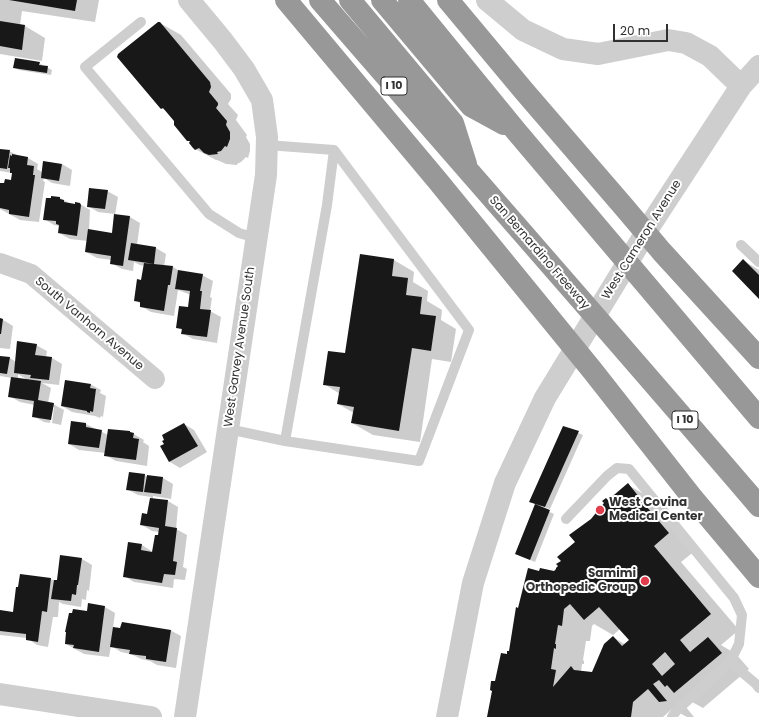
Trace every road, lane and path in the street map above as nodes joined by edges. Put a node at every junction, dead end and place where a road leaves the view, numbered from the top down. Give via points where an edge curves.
1 (189, 0) edge
2 (286, 0) edge
3 (320, 0) edge
4 (350, 0) edge
5 (382, 0) edge
6 (409, 0) edge
7 (448, 0) edge
8 (487, 0) edge
9 (141, 22) dead end
10 (759, 66) edge
11 (741, 86) junction
12 (516, 131) junction
13 (266, 145) junction
14 (334, 150) junction
15 (468, 171) junction
16 (256, 238) junction
17 (741, 245) dead end
18 (759, 262) edge
19 (0, 263) edge
20 (759, 358) edge
21 (155, 379) dead end
22 (759, 418) edge
23 (228, 429) junction
24 (285, 441) junction
25 (759, 506) edge
26 (566, 519) dead end
27 (759, 577) edge
28 (730, 662) junction
29 (759, 688) edge
30 (0, 694) edge
31 (81, 712) edge
32 (151, 717) edge
33 (185, 717) edge
34 (447, 717) edge
35 (672, 717) edge

1 - 13 street, West Garvey Avenue South via 244,69 262,100
2 - 27 highway via 437,180
3 - 15 highway, San Bernardino Freeway / I 10
4 - 15 highway via 453,122
5 - 12 highway via 471,106
6 - 12 highway
7 - 20 highway via 662,252
8 - 11 street via 523,30 563,49 598,54 668,40 686,43 710,56
9 - 16 lane via 85,67 209,214 238,233
10 - 11 street, West Cameron Avenue
11 - 34 street, West Cameron Avenue via 651,224 544,398 505,483 473,584
12 - 22 highway
13 - 14 lane
13 - 16 street, West Garvey Avenue South via 266,175
14 - 24 lane via 327,204
14 - 24 lane via 469,330 419,461
15 - 25 highway, San Bernardino Freeway / I 10
16 - 23 street, West Garvey Avenue South
17 - 18 lane
19 - 21 street, South Vanhorn Avenue via 31,274
23 - 24 lane
23 - 33 street, West Garvey Avenue South
26 - 28 lane via 617,468 629,469 734,598 742,615 738,644
28 - 29 lane
28 - 35 lane
30 - 31 street
31 - 32 street

